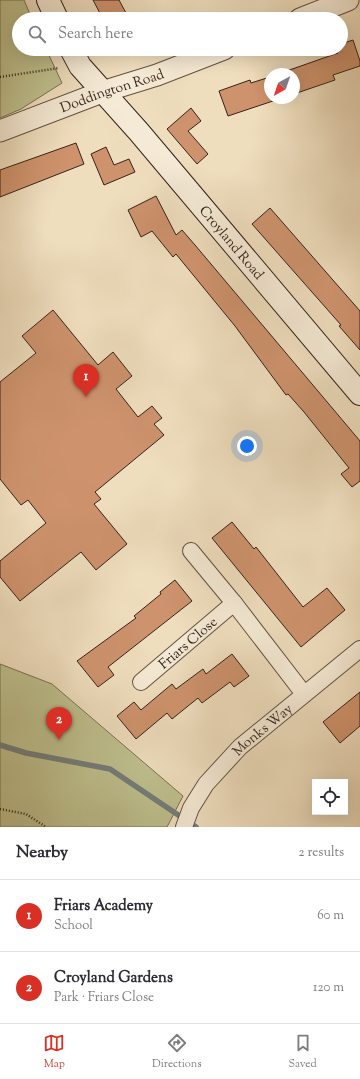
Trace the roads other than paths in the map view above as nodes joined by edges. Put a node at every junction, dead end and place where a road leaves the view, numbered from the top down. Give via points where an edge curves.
1 (48, 0) edge
2 (348, 0) edge
3 (54, 12) edge
4 (318, 12) edge
5 (206, 56) edge
6 (75, 58) edge
7 (102, 92) junction
8 (0, 131) edge
9 (360, 394) edge
10 (191, 551) dead end
11 (234, 603) junction
12 (360, 649) edge
13 (141, 682) dead end
14 (304, 694) junction
15 (184, 827) edge

1 - 3 main road
2 - 4 street
5 - 7 street, Doddington Road
6 - 7 main road, Croyland Road
7 - 8 street, Doddington Road
7 - 9 main road, Croyland Road via 139,132
10 - 11 street
11 - 13 street, Friars Close
11 - 14 street
12 - 14 street, Monks Way
14 - 15 street, Monks Way via 240,747 206,784 190,808

